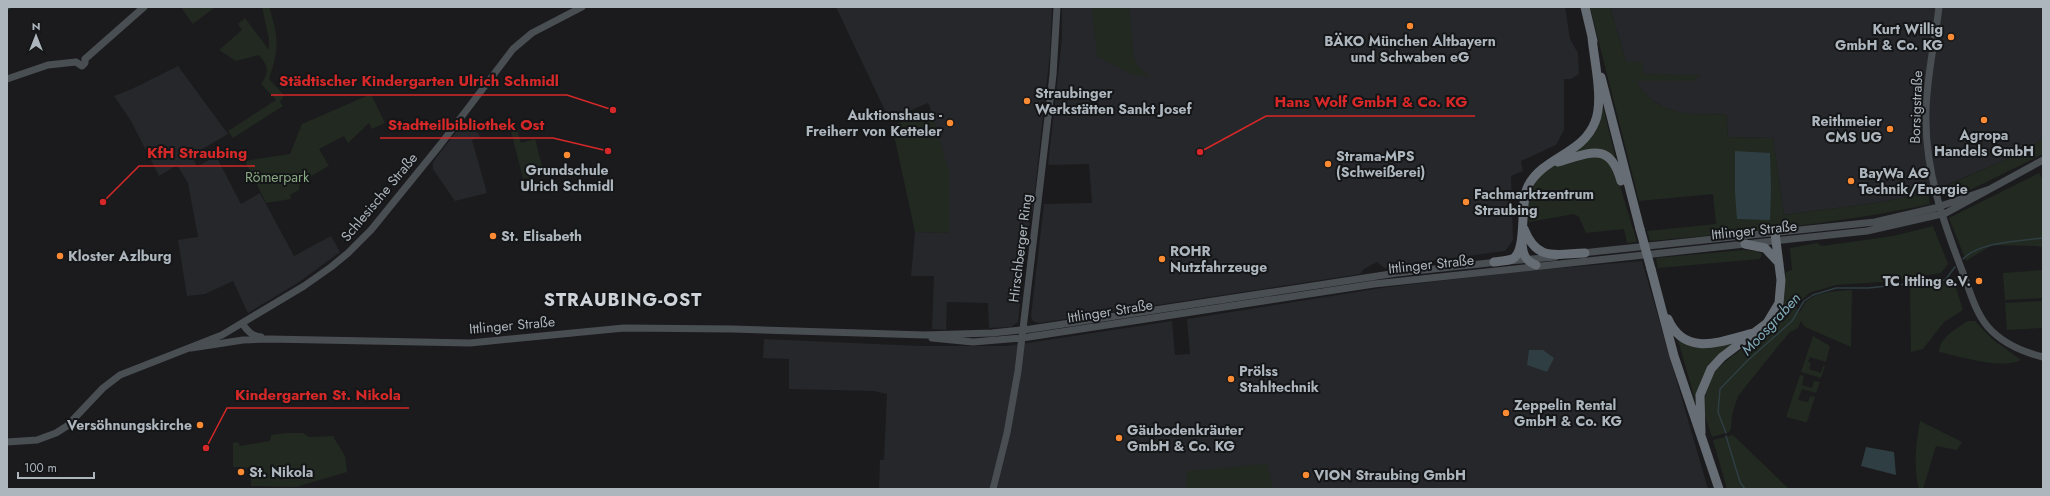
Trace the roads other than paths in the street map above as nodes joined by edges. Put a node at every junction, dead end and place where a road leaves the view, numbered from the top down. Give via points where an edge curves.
1 (144, 7) edge
2 (582, 7) edge
3 (1057, 7) edge
4 (1586, 7) edge
5 (1939, 7) edge
6 (1592, 37) junction
7 (7, 79) edge
8 (2043, 160) edge
9 (1548, 164) junction
10 (1990, 189) junction
11 (1939, 207) junction
12 (1942, 214) junction
13 (1639, 225) junction
14 (1776, 237) junction
15 (1525, 240) junction
16 (1745, 244) junction
17 (1585, 253) junction
18 (1494, 262) junction
19 (1528, 263) junction
20 (1779, 263) junction
21 (1652, 272) junction
22 (242, 323) junction
23 (1023, 330) junction
24 (1758, 332) junction
25 (925, 336) junction
26 (1022, 338) junction
27 (269, 339) junction
28 (205, 343) joint
29 (191, 348) junction
30 (2043, 357) edge
31 (1701, 433) junction
32 (7, 442) edge
33 (993, 489) edge
34 (1719, 489) edge

1 - 7 street via 85,59 82,66 75,62 48,65
2 - 22 street, Schlesische Straße via 532,33 513,49 420,170 371,230 352,249 304,286
3 - 23 street, Hirschberger Ring via 1053,74
4 - 6 highway
5 - 11 street, Borsigstraße via 1928,75 1926,116 1929,167
6 - 9 highway via 1598,98 1596,121 1580,144
6 - 13 highway
8 - 10 street
9 - 13 highway via 1590,153 1609,157 1617,166 1629,208
9 - 15 highway via 1533,178 1523,200
10 - 11 street, Ittlinger Straße
10 - 12 street, Ittlinger Straße
11 - 12 street, Borsigstraße
11 - 14 street, Ittlinger Straße via 1875,222
12 - 14 street, Ittlinger Straße via 1868,231
12 - 30 street, Borsigstraße via 1975,306 1988,327 2007,343 2029,354
13 - 21 highway, bridge
14 - 16 street, Ittlinger Straße
14 - 17 street, Ittlinger Straße
14 - 20 highway
15 - 17 highway via 1538,251 1545,253
15 - 18 highway via 1516,256
15 - 19 highway via 1523,254
16 - 19 street, Ittlinger Straße
16 - 20 highway via 1765,248
17 - 19 street, Ittlinger Straße
18 - 19 street, Ittlinger Straße
18 - 23 street, Ittlinger Straße via 1397,273
19 - 26 street, Ittlinger Straße
20 - 24 highway via 1779,303 1767,323
21 - 24 highway via 1672,326 1682,338 1705,344
21 - 31 highway via 1674,356
22 - 27 street, Ittlinger Straße via 254,336
22 - 28 street, Schlesische Straße
23 - 25 street, Ittlinger Straße
23 - 26 street, Hirschberger Ring
24 - 31 highway via 1711,369 1700,395
25 - 26 street, Ittlinger Straße via 974,342
25 - 27 street, Ittlinger Straße via 670,328 608,329 470,343
26 - 33 street, Hirschberger Ring via 1012,410
27 - 29 street, Ittlinger Straße
28 - 29 street, Ittlinger Straße
29 - 32 street, Ittlinger Straße via 120,375 56,434 41,440
31 - 34 highway

